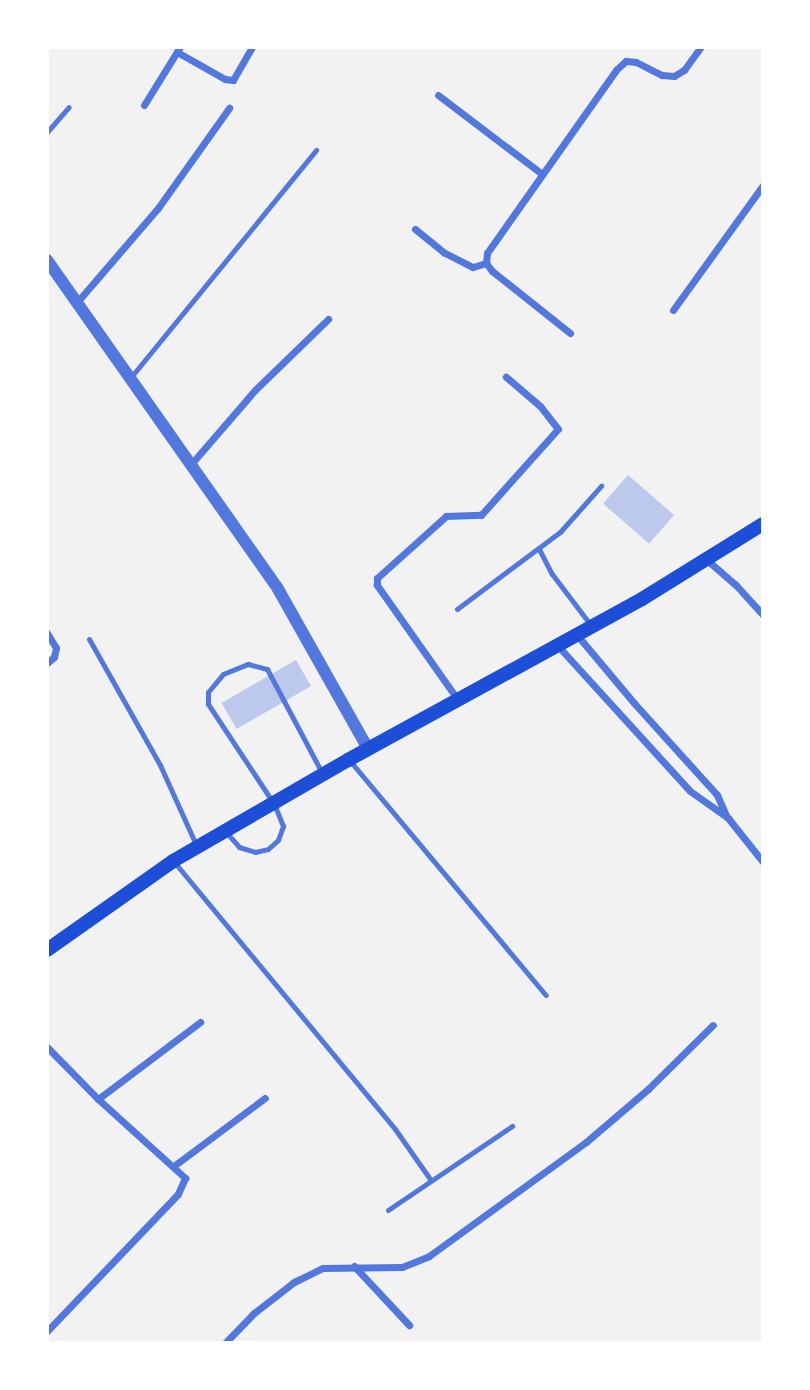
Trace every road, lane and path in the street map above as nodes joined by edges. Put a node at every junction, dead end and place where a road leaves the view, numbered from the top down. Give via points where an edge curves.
1 (252, 47) edge
2 (701, 47) edge
3 (178, 50) edge
4 (438, 95) dead end
5 (144, 105) dead end
6 (69, 107) dead end
7 (229, 108) dead end
8 (47, 132) edge
9 (316, 150) dead end
10 (542, 174) junction
11 (763, 185) edge
12 (415, 229) dead end
13 (47, 260) edge
14 (486, 263) junction
15 (78, 301) junction
16 (673, 310) dead end
17 (328, 319) dead end
18 (570, 333) dead end
19 (131, 377) junction
20 (506, 377) dead end
21 (192, 463) junction
22 (601, 486) dead end
23 (763, 524) edge
24 (539, 549) junction
25 (707, 560) junction
26 (457, 609) dead end
27 (763, 615) edge
28 (592, 627) junction
29 (47, 633) edge
30 (578, 635) junction
31 (89, 639) dead end
32 (558, 646) junction
33 (47, 663) edge
34 (458, 700) junction
35 (368, 749) junction
36 (348, 760) junction
37 (323, 775) junction
38 (274, 804) junction
39 (728, 818) junction
40 (225, 831) junction
41 (197, 848) junction
42 (173, 861) junction
43 (763, 862) edge
44 (47, 950) edge
45 (546, 995) dead end
46 (200, 1022) dead end
47 (713, 1026) dead end
48 (47, 1047) edge
49 (265, 1098) dead end
50 (98, 1099) junction
51 (512, 1126) dead end
52 (175, 1165) junction
53 (429, 1179) junction
54 (388, 1210) dead end
55 (354, 1266) junction
56 (409, 1325) dead end
57 (47, 1331) edge
58 (225, 1343) edge

1 - 3 street via 229,80
2 - 10 street via 674,76 626,61 599,91
3 - 5 street
4 - 10 street
6 - 8 lane
7 - 15 street via 158,208
9 - 19 lane
10 - 14 street via 499,233
11 - 16 street
12 - 14 street via 472,267
13 - 15 street
14 - 18 street
15 - 19 street
17 - 21 street via 255,390
19 - 21 street
20 - 34 street via 540,406 558,429 481,515 446,516 377,578 377,585
21 - 35 street via 278,589
22 - 24 lane
23 - 25 main road
24 - 26 lane
24 - 28 lane
25 - 27 street
25 - 28 main road
28 - 30 main road
29 - 33 street via 56,648
30 - 32 main road
30 - 39 street via 717,794
31 - 41 lane via 160,765
32 - 34 main road
32 - 39 street via 690,791
34 - 35 main road
35 - 36 main road
36 - 37 main road
36 - 45 lane
37 - 38 main road
37 - 38 lane via 267,669 248,664 223,674 208,692 208,704
38 - 40 main road
38 - 40 lane via 283,826 268,849 255,852 239,847
39 - 43 street
40 - 41 main road
41 - 42 main road
42 - 44 main road
42 - 53 lane via 386,1119
46 - 50 street
47 - 55 street via 586,1142 429,1256 402,1267
48 - 50 street
49 - 52 street
50 - 52 street
51 - 53 lane
52 - 57 street via 185,1178 184,1186
53 - 54 lane
55 - 56 street
55 - 58 street via 323,1268 294,1282

